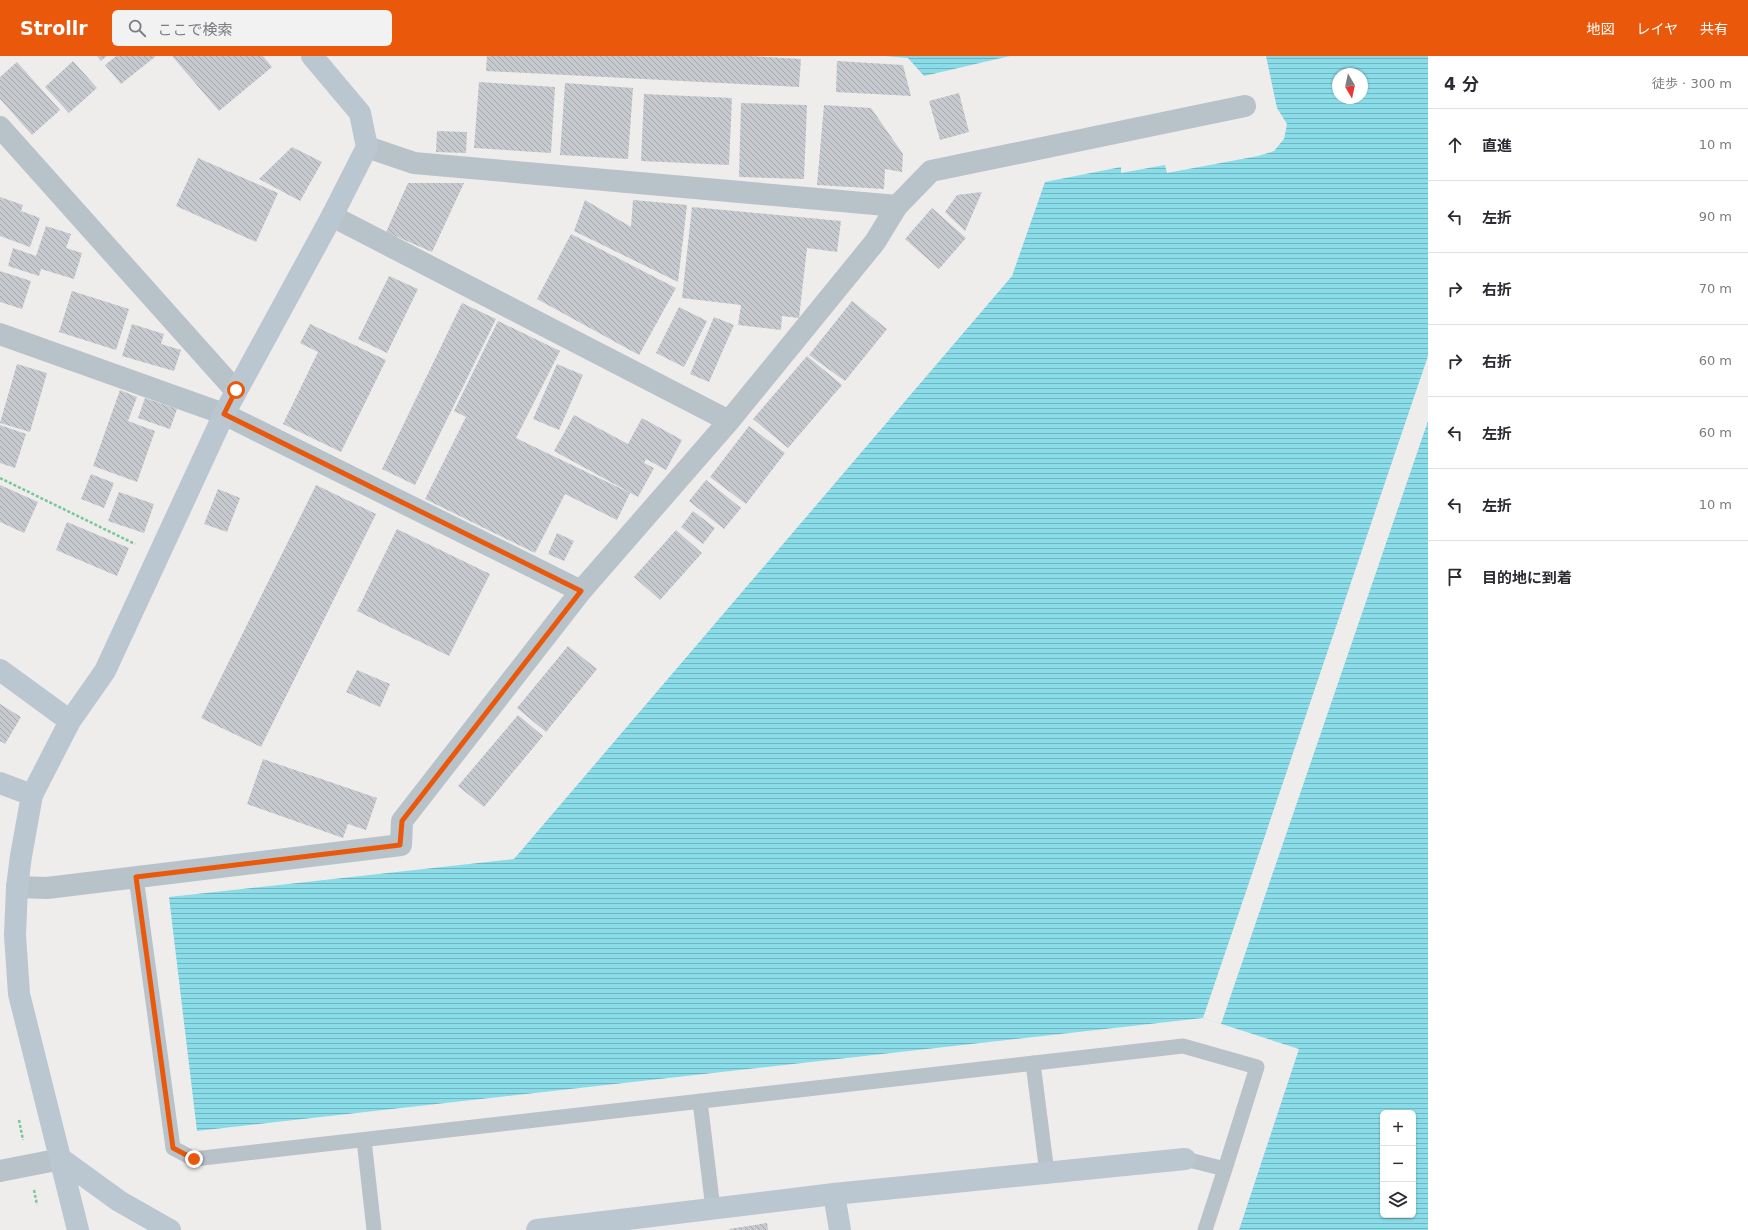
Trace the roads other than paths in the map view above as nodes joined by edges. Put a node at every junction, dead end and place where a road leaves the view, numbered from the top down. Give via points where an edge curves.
1 (312, 56) edge
2 (1245, 106) dead end
3 (0, 128) edge
4 (368, 147) junction
5 (897, 206) junction
6 (332, 216) junction
7 (0, 334) edge
8 (236, 390) junction
9 (224, 414) junction
10 (729, 421) junction
11 (581, 591) junction
12 (0, 670) edge
13 (70, 721) junction
14 (0, 783) edge
15 (32, 795) junction
16 (136, 877) junction
17 (17, 887) junction
18 (1033, 1063) junction
19 (700, 1101) junction
20 (364, 1140) junction
21 (1185, 1158) joint
22 (61, 1159) junction
23 (1225, 1169) junction
24 (0, 1171) edge
25 (1047, 1172) junction
26 (834, 1194) junction
27 (713, 1209) junction
28 (78, 1230) edge
29 (170, 1230) edge
30 (374, 1230) edge
31 (537, 1230) edge
32 (840, 1230) edge
33 (1205, 1230) edge

1 - 4 street via 360,113
2 - 5 street via 931,170
3 - 8 street
4 - 5 street via 414,163
4 - 6 street
5 - 10 street via 875,242
6 - 8 street
6 - 10 street
7 - 9 street
8 - 9 street
9 - 11 street
9 - 13 street via 105,671
10 - 11 street
11 - 16 street via 402,821 400,845
12 - 13 street
13 - 15 street
14 - 15 street
15 - 17 street via 20,856
16 - 17 street via 47,888
16 - 20 lane via 173,1148 194,1159
17 - 22 street via 15,935 19,994
18 - 19 lane
18 - 23 lane via 1183,1046 1257,1066
18 - 25 lane
19 - 20 lane
19 - 27 lane
20 - 30 lane
21 - 23 lane
21 - 25 street
22 - 24 street
22 - 28 street
22 - 29 street via 119,1201
23 - 33 lane
25 - 26 street
26 - 27 street
26 - 32 street
27 - 31 street

